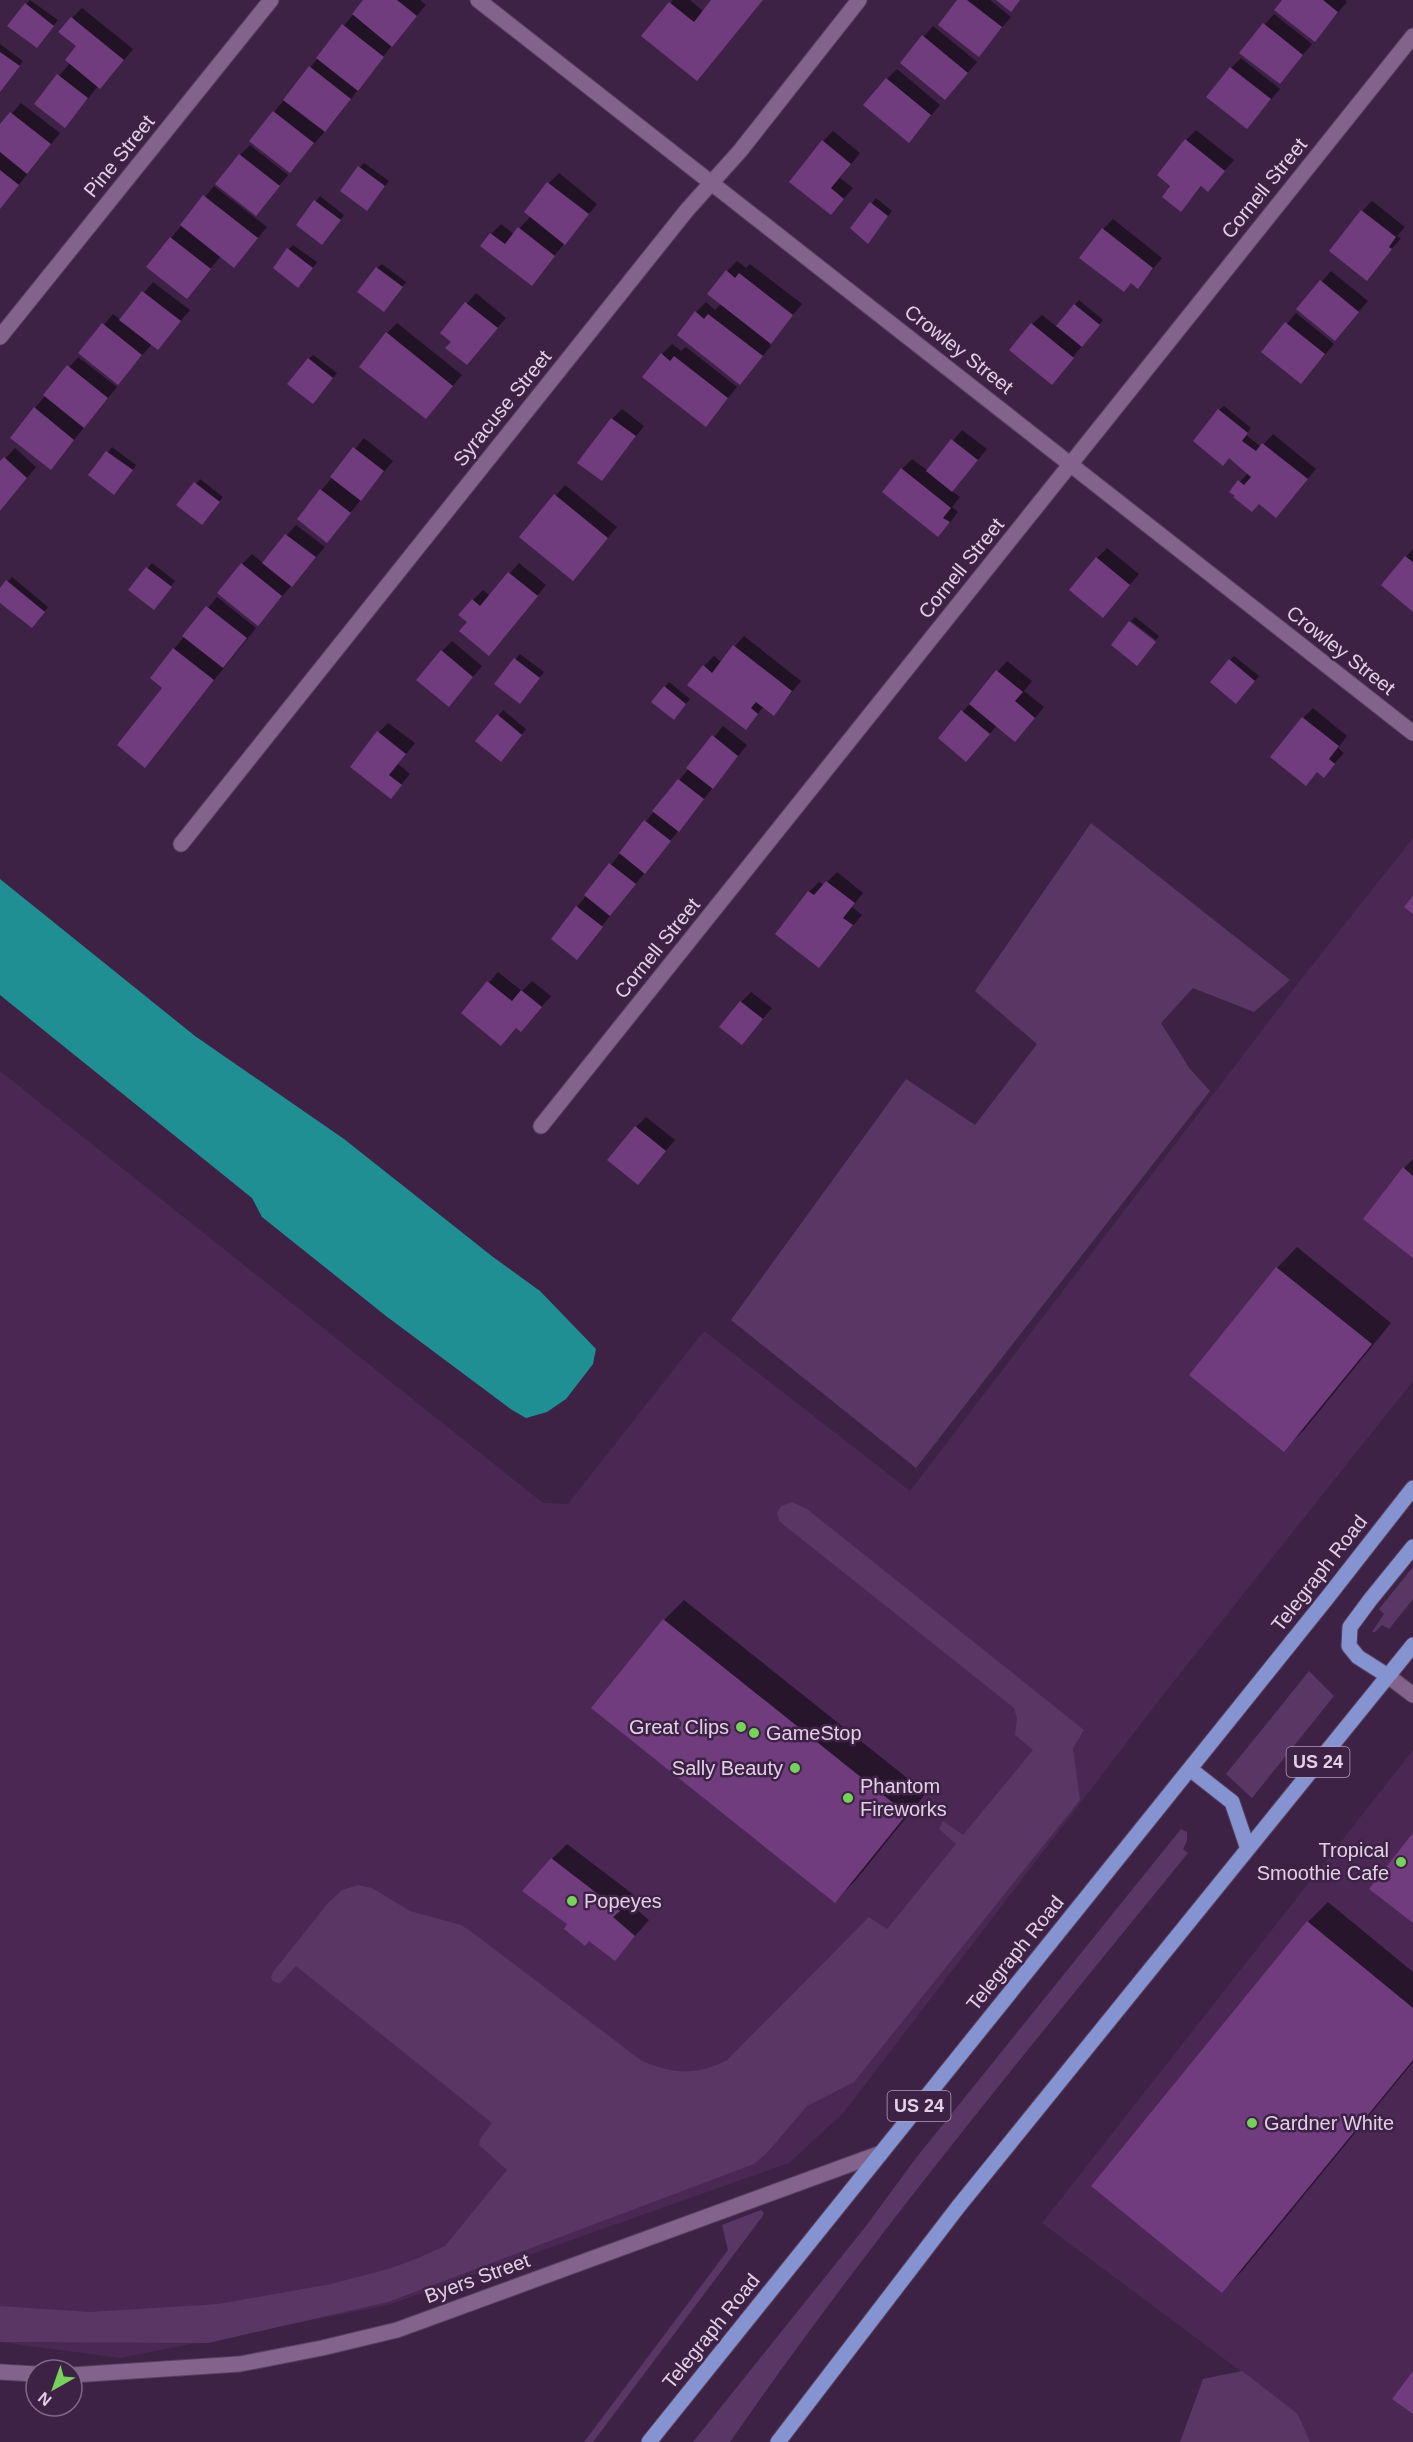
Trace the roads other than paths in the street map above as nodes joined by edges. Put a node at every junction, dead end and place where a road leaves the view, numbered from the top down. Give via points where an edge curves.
1 (270, 0) edge
2 (478, 0) edge
3 (859, 0) edge
4 (1413, 36) edge
5 (713, 182) junction
6 (0, 337) edge
7 (1072, 463) junction
8 (1413, 733) edge
9 (181, 844) dead end
10 (541, 1126) dead end
11 (1413, 1488) edge
12 (1413, 1547) edge
13 (1413, 1645) edge
14 (1388, 1676) junction
15 (1413, 1695) edge
16 (1190, 1769) junction
17 (1248, 1849) junction
18 (881, 2153) junction
19 (0, 2372) edge
20 (24, 2373) edge
21 (84, 2375) edge
22 (649, 2442) edge
23 (778, 2442) edge

1 - 6 street, Pine Street
2 - 5 street, Crowley Street
3 - 5 street, Syracuse Street
4 - 7 street, Cornell Street
5 - 7 street, Crowley Street
5 - 9 street, Syracuse Street
7 - 8 street, Crowley Street
7 - 10 street, Cornell Street
11 - 16 main road, Telegraph Road / US 24
12 - 14 main road via 1350,1627 1349,1646 1358,1657
13 - 14 main road, US 24
14 - 15 street
14 - 17 main road, US 24
16 - 17 main road via 1232,1802
16 - 18 main road, Telegraph Road / US 24
17 - 23 main road, US 24 via 958,2207
18 - 21 street, Byers Street via 397,2330 240,2364
18 - 22 main road, Telegraph Road / US 24
19 - 20 street

